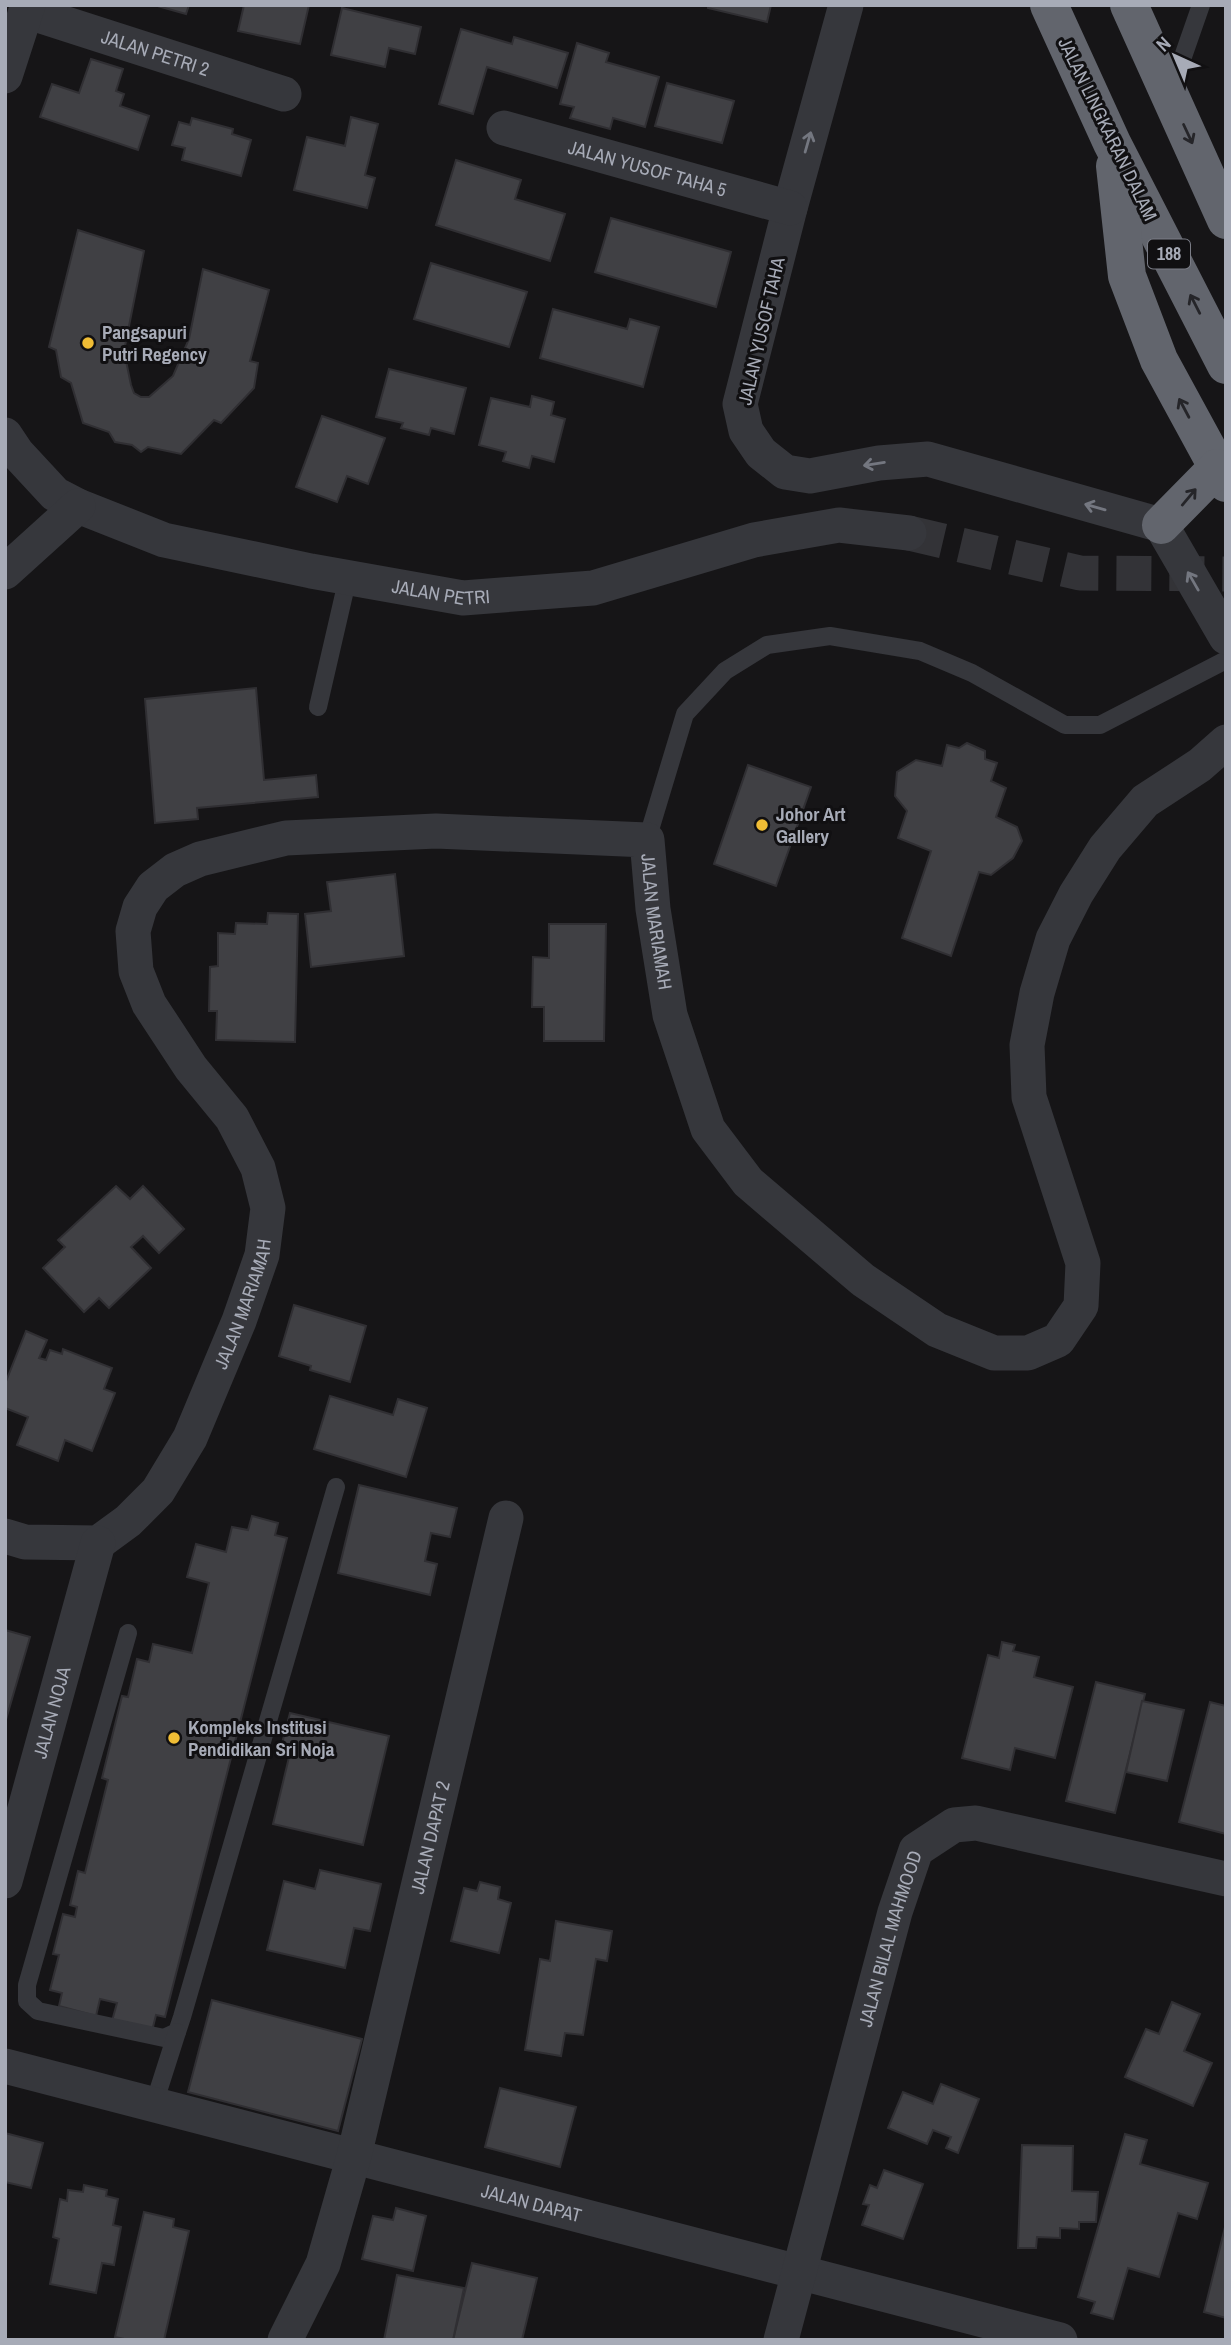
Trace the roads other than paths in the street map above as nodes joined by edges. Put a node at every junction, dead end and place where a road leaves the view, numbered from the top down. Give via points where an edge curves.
1 (846, 5) edge
2 (1049, 5) edge
3 (1129, 5) edge
4 (1201, 5) edge
5 (27, 8) edge
6 (5, 76) edge
7 (285, 94) dead end
8 (1170, 96) junction
9 (504, 128) dead end
10 (1112, 143) junction
11 (790, 208) junction
12 (1226, 220) edge
13 (1226, 365) edge
14 (5, 435) edge
15 (1221, 476) edge
16 (78, 506) junction
17 (1161, 526) junction
18 (909, 533) tunnel mouth
19 (5, 572) edge
20 (348, 577) junction
21 (1226, 637) edge
22 (1226, 660) edge
23 (318, 706) dead end
24 (1226, 742) edge
25 (1213, 761) edge
26 (647, 840) junction
27 (336, 1488) dead end
28 (506, 1518) dead end
29 (5, 1536) edge
30 (97, 1543) junction
31 (128, 1633) dead end
32 (1226, 1879) edge
33 (5, 1881) edge
34 (177, 2032) junction
35 (5, 2066) edge
36 (159, 2088) junction
37 (354, 2156) junction
38 (799, 2271) junction
39 (285, 2340) edge
40 (781, 2340) edge
41 (1060, 2340) edge

11 -> 1 street, JALAN YUSOF TAHA
2 - 10 highway, JALAN LINGKARAN DALAM / 188
3 - 8 highway
4 - 8 lane
5 - 6 street
5 - 7 street, JALAN PETRI 2
8 -> 12 highway
9 - 11 street, JALAN YUSOF TAHA 5
13 -> 10 highway, JALAN LINGKARAN DALAM / 188
15 -> 10 highway via 1159,360 1127,275
17 -> 11 street, JALAN YUSOF TAHA via 928,459 810,476 785,472 761,453 746,431 740,404
14 - 16 street, JALAN PETRI via 55,494
17 -> 15 highway
16 - 19 street
16 - 20 street, JALAN PETRI via 164,540
21 -> 17 street
18 - 20 street, JALAN PETRI via 839,525 754,540 593,588 463,598
20 - 23 lane
22 - 26 lane via 1100,725 1065,725 972,673 920,651 830,636 767,645 725,671 685,714
24 - 25 street, JALAN MARIAMAH
25 - 26 street, JALAN MARIAMAH via 1145,801 1105,848 1053,939 1027,1045 1029,1097 1083,1264 1081,1306 1058,1339 1028,1353 994,1353 937,1330 863,1280 748,1182 708,1129 670,1015
26 - 30 street, JALAN MARIAMAH via 436,831 286,838 200,859 153,887 140,907 133,931 136,971 149,1004 191,1068 232,1118 258,1168 268,1208 262,1255 190,1438 158,1491
27 - 34 lane
28 - 37 street, JALAN DAPAT 2
29 - 30 street via 25,1542
30 - 33 street, JALAN NOJA
31 - 34 lane via 27,1985 27,2001 38,2011 164,2038
32 - 38 street, JALAN BILAL MAHMOOD via 976,1823 954,1825 916,1850 895,1912
34 - 36 lane
35 - 36 street, JALAN DAPAT
36 - 37 street, JALAN DAPAT
37 - 38 street, JALAN DAPAT
37 - 39 street, JALAN DAPAT 2 via 323,2264
38 - 40 street, JALAN BILAL MAHMOOD
38 - 41 street, JALAN DAPAT

